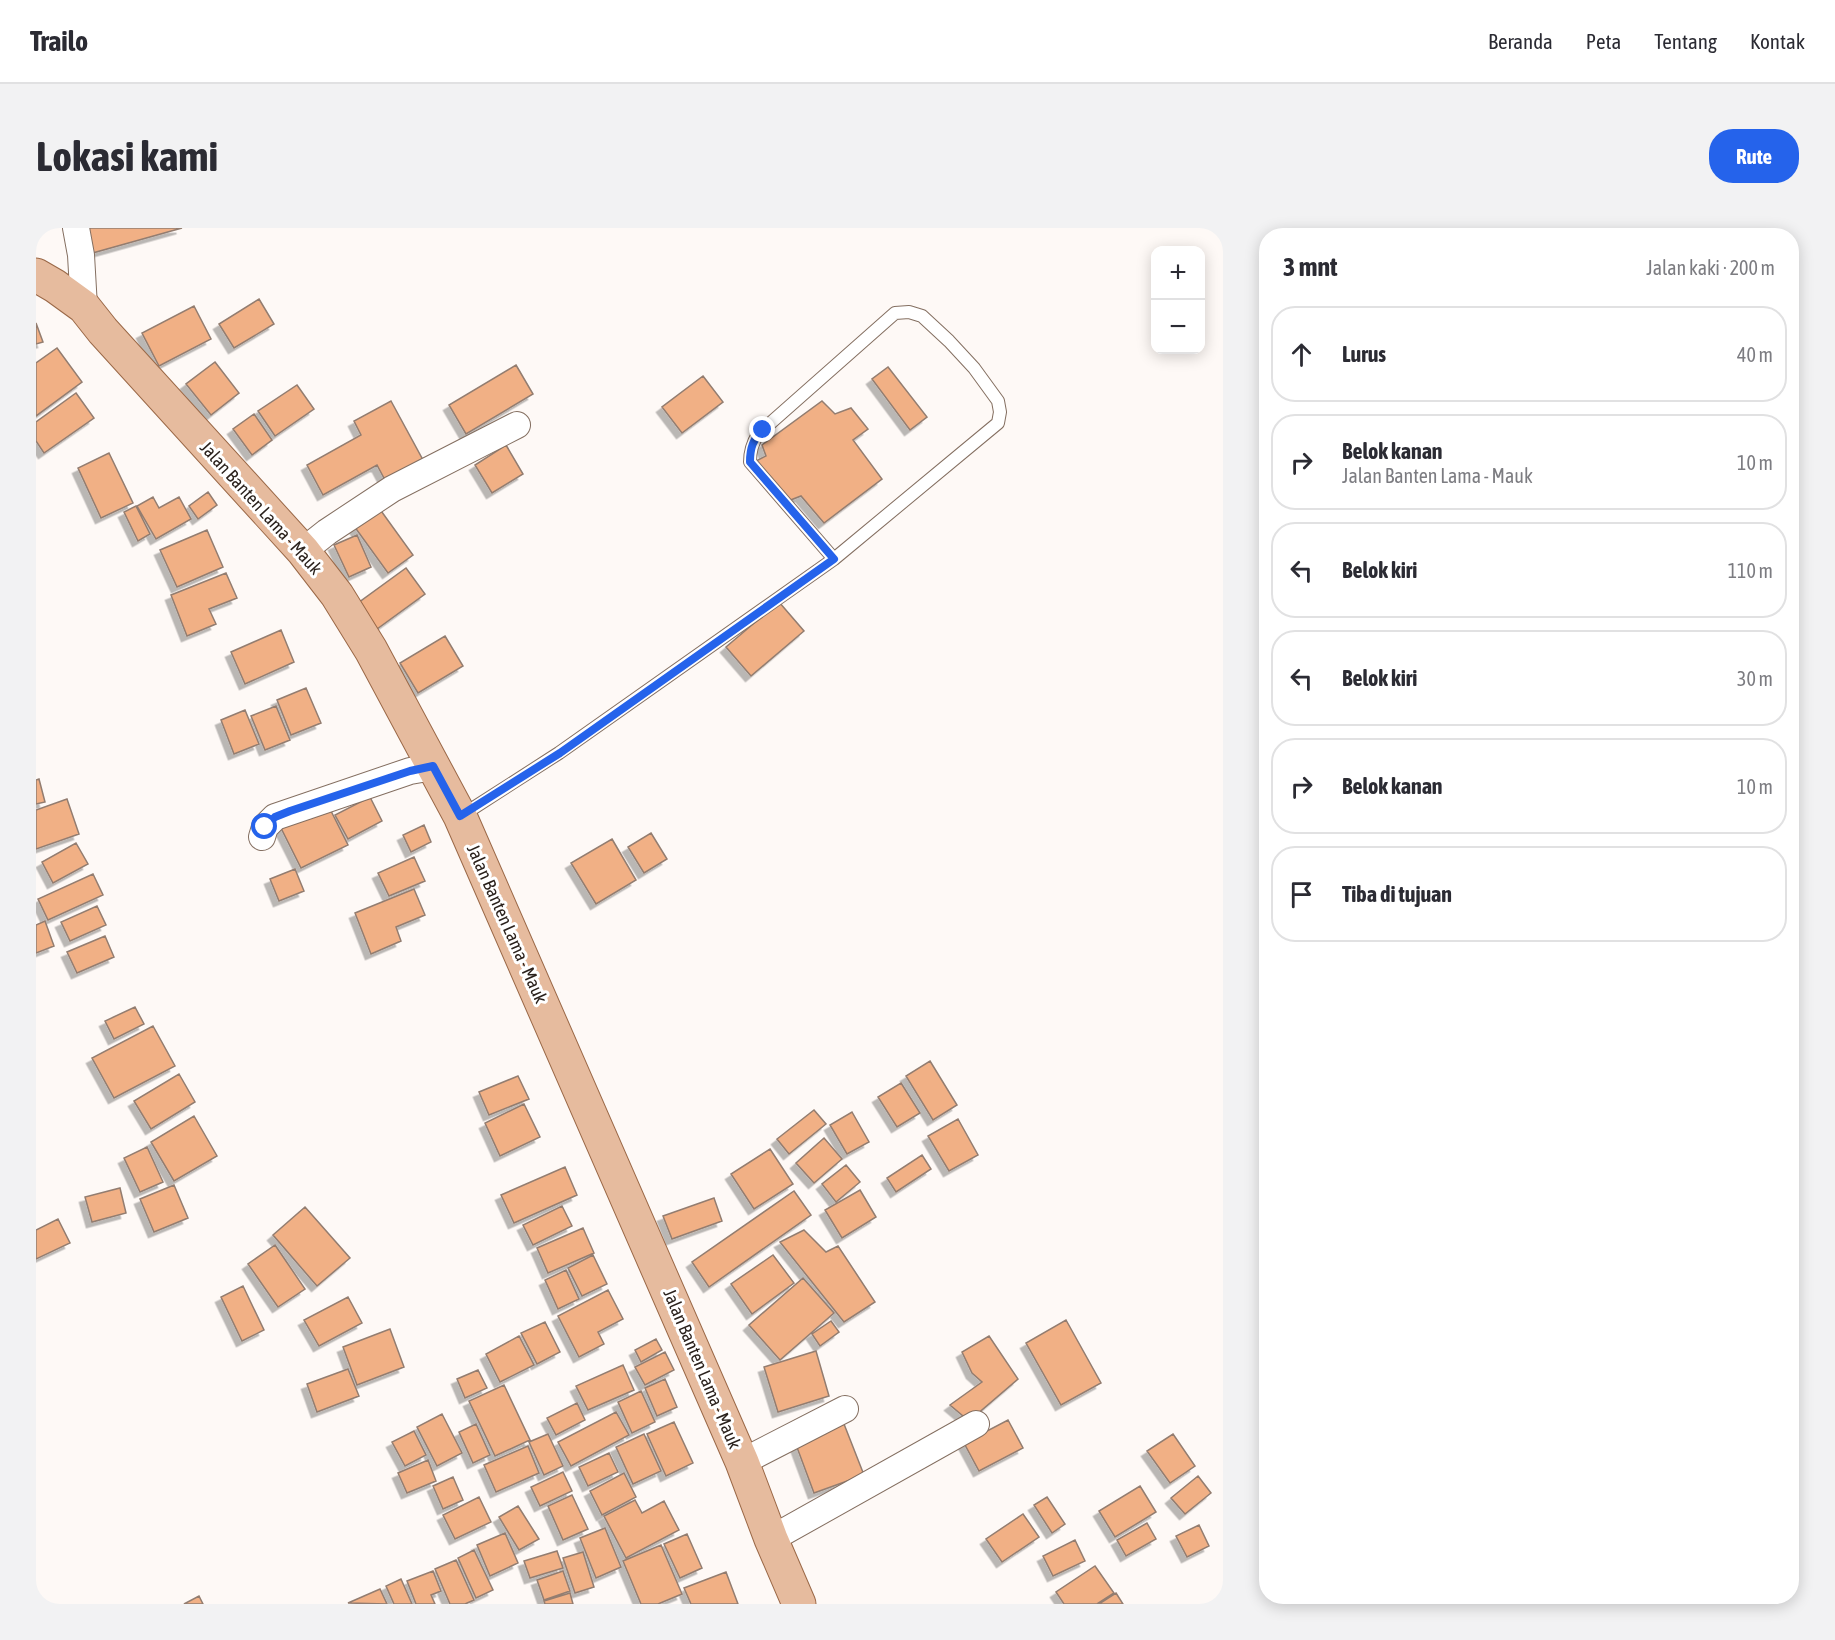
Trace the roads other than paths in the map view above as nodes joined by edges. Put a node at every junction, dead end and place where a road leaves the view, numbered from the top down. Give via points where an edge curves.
1 (76, 228) edge
2 (36, 275) edge
3 (84, 308) junction
4 (517, 425) dead end
5 (303, 551) junction
6 (834, 559) junction
7 (433, 766) junction
8 (460, 816) junction
9 (262, 837) dead end
10 (844, 1409) dead end
11 (976, 1424) dead end
12 (742, 1462) junction
13 (771, 1539) junction
14 (799, 1604) edge

1 - 3 street
2 - 3 main road, Jalan Banten Lama - Mauk
3 - 5 main road, Jalan Banten Lama - Mauk
4 - 5 street via 392,489
5 - 7 main road, Jalan Banten Lama - Mauk via 337,595 371,650
6 - 6 lane via 750,462 750,450 758,434 895,313 922,316 949,340 998,401 998,423
6 - 8 lane via 560,753
7 - 8 main road, Jalan Banten Lama - Mauk
7 - 9 street via 275,817
8 - 12 main road, Jalan Banten Lama - Mauk
10 - 12 street
11 - 13 street
12 - 13 main road, Jalan Banten Lama - Mauk
13 - 14 main road, Jalan Banten Lama - Mauk

